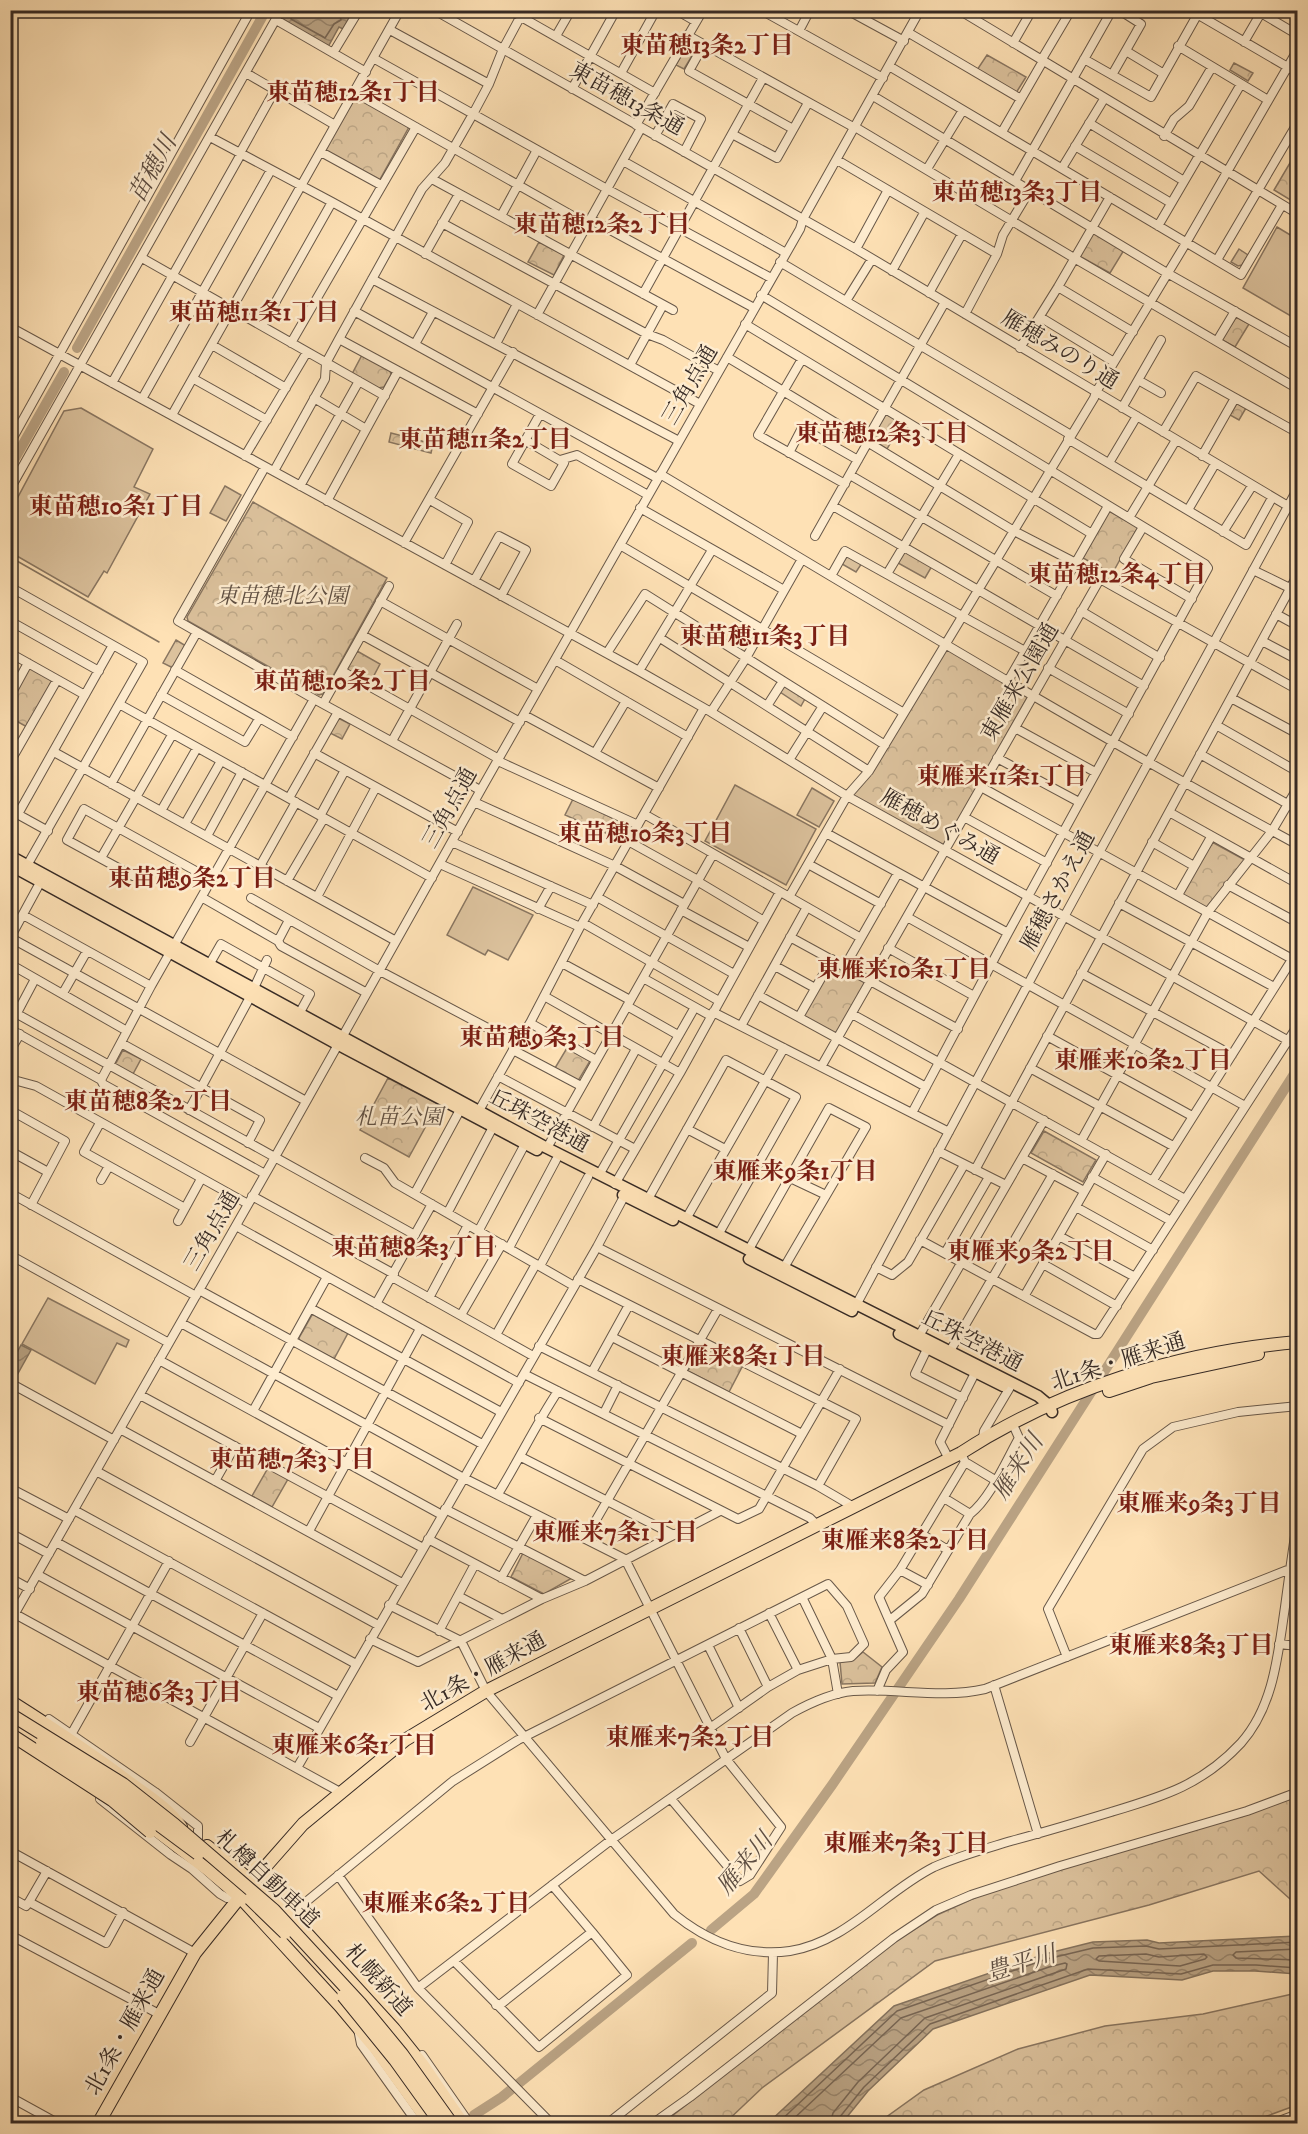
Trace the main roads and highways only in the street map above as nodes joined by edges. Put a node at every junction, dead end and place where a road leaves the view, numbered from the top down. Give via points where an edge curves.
1 (10, 856) edge
2 (10, 865) edge
3 (26, 869) junction
4 (172, 949) junction
5 (251, 992) junction
6 (339, 1041) junction
7 (477, 1114) junction
8 (626, 1193) junction
9 (782, 1271) junction
10 (854, 1308) junction
11 (1298, 1342) edge
12 (929, 1345) junction
13 (1298, 1350) edge
14 (977, 1369) junction
15 (1046, 1411) junction
16 (963, 1457) junction
17 (10, 1701) edge
18 (10, 1714) edge
19 (10, 1722) edge
20 (10, 1727) edge
21 (10, 1734) edge
22 (180, 1827) junction
23 (207, 1869) junction
24 (252, 1882) junction
25 (240, 1897) junction
26 (98, 2124) edge
27 (430, 2124) edge
28 (441, 2124) edge
29 (452, 2124) edge
30 (463, 2124) edge

1 - 3 main road, 丘珠空港通
2 - 3 main road, 丘珠空港通
3 - 4 main road, 丘珠空港通
3 - 4 main road, 丘珠空港通 via 41,881
4 - 5 main road, 丘珠空港通
4 - 5 main road, 丘珠空港通 via 209,965
5 - 6 main road, 丘珠空港通
5 - 6 main road, 丘珠空港通 via 299,1014
6 - 7 main road, 丘珠空港通
6 - 7 main road, 丘珠空港通 via 460,1110
7 - 8 main road, 丘珠空港通 via 600,1175
7 - 8 main road, 丘珠空港通 via 525,1144
8 - 9 main road, 丘珠空港通
8 - 9 main road, 丘珠空港通 via 648,1199
9 - 10 main road, 丘珠空港通
10 - 12 main road, 丘珠空港通
10 - 12 main road, 丘珠空港通 via 919,1336
11 - 15 highway, 北1条・雁来通 via 1151,1368 1079,1393
12 - 14 main road, 丘珠空港通
12 - 14 main road, 丘珠空港通 via 950,1351
13 - 15 highway, 北1条・雁来通 via 1270,1352 1151,1377
14 - 15 main road, 丘珠空港通
14 - 15 main road, 丘珠空港通 via 1038,1396
15 - 16 highway, 北1条・雁来通
15 - 16 highway, 北1条・雁来通 via 983,1438
16 - 24 highway, 北1条・雁来通 via 949,1459 852,1506 486,1691 405,1740 340,1792 303,1824
17 - 22 highway via 150,1797
18 - 22 highway, 札幌新道
18 - 29 highway, 札樽自動車道, bridge via 123,1784 274,1910 374,2020
19 - 28 highway, 札樽自動車道, bridge via 169,1831 254,1903 347,2000
20 - 23 highway, 札幌新道 via 53,1752
21 - 23 highway, bridge via 112,1800 181,1857
22 - 24 highway, 札幌新道
23 - 25 highway, 札幌新道
24 - 25 highway, 北1条・雁来通
24 - 30 highway, 札幌新道 via 290,1915 394,2028
25 - 26 highway, 北1条・雁来通 via 195,1953
25 - 27 highway, 札幌新道 via 358,2027

